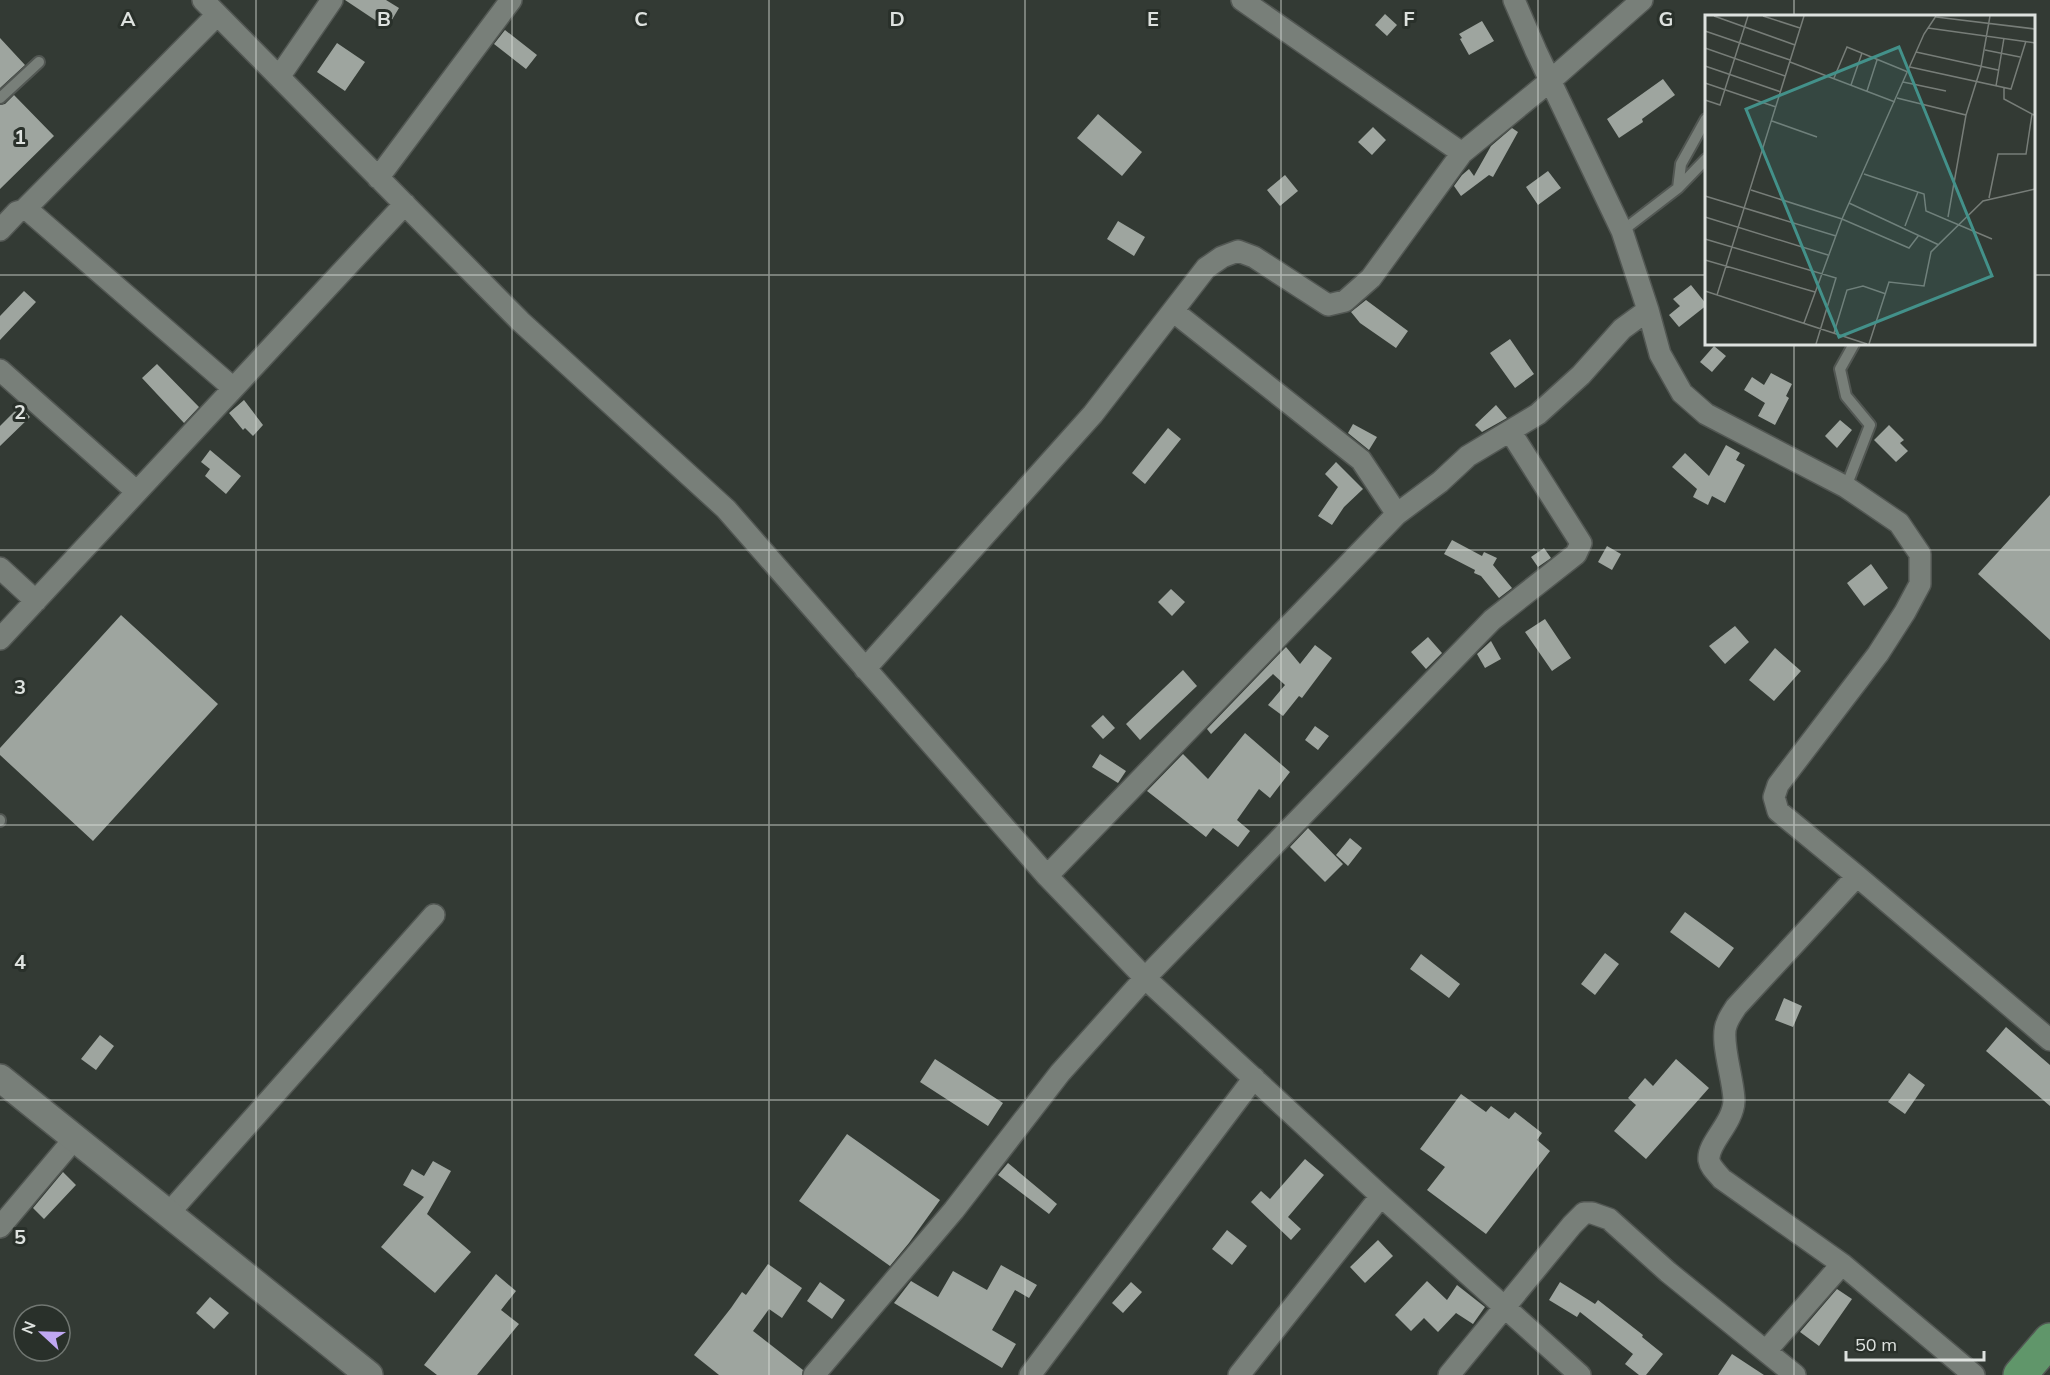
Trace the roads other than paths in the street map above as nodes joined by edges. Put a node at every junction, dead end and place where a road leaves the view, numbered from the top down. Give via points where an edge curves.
1 (332, 0) edge
2 (511, 0) edge
3 (1242, 0) edge
4 (1514, 0) edge
5 (1642, 0) edge
6 (210, 7) edge
7 (39, 62) dead end
8 (279, 77) junction
9 (1550, 81) junction
10 (0, 98) edge
11 (1705, 122) edge
12 (1462, 153) junction
13 (1705, 161) edge
14 (378, 178) junction
15 (1678, 188) junction
16 (405, 204) junction
17 (24, 210) junction
18 (0, 230) edge
19 (1622, 231) junction
20 (1648, 310) junction
21 (1173, 311) junction
22 (1853, 345) edge
23 (0, 370) edge
24 (234, 388) junction
25 (1510, 431) junction
26 (1846, 487) junction
27 (137, 492) junction
28 (1397, 514) junction
29 (0, 568) edge
30 (36, 601) junction
31 (0, 639) edge
32 (865, 669) junction
33 (1047, 876) junction
34 (1857, 876) junction
35 (434, 915) dead end
36 (1145, 978) junction
37 (2050, 1040) edge
38 (0, 1078) edge
39 (1254, 1078) junction
40 (75, 1138) junction
41 (1381, 1196) junction
42 (168, 1214) junction
43 (0, 1227) edge
44 (1842, 1264) junction
45 (1504, 1306) junction
46 (2050, 1340) edge
47 (1766, 1351) junction
48 (369, 1375) edge
49 (814, 1375) edge
50 (1030, 1375) edge
51 (1239, 1375) edge
52 (1449, 1375) edge
53 (1580, 1375) edge
54 (1795, 1375) edge
55 (1974, 1375) edge
56 (2020, 1375) edge

1 - 8 street
2 - 14 street
3 - 12 street
4 - 9 street
5 - 9 street
6 - 8 street
6 - 17 street
7 - 10 lane
8 - 14 street
9 - 12 street
9 - 19 street
11 - 15 lane via 1681,164
12 - 21 street via 1371,278 1345,301 1328,305 1254,257 1238,251 1206,268
13 - 15 lane
14 - 16 street
15 - 19 lane
16 - 24 street
16 - 32 street via 520,321 726,509
17 - 18 street
17 - 24 street
19 - 20 street
20 - 25 street via 1622,329 1560,396
20 - 26 street via 1660,354 1682,393 1706,414
21 - 28 street via 1361,460
21 - 32 street via 1094,414
22 - 26 lane via 1840,369 1846,396 1870,424
23 - 27 street
24 - 27 street
25 - 28 street via 1468,456
25 - 36 street via 1581,543 1576,554 1492,620
26 - 34 street via 1899,523 1920,554 1920,584 1878,654 1778,785 1774,797 1778,811
27 - 30 street
28 - 33 street
29 - 30 street
30 - 31 street
32 - 33 street
33 - 36 street
34 - 37 street
34 - 44 street via 1736,1007 1725,1024 1734,1101 1730,1120 1712,1147 1709,1159 1722,1179
35 - 42 street
36 - 39 street
36 - 49 street via 1060,1073 954,1210
38 - 40 street
39 - 41 street
39 - 50 street
40 - 42 street
40 - 43 street
41 - 45 street
41 - 51 street
42 - 48 street
44 - 47 street
44 - 55 street
45 - 47 street via 1572,1225 1584,1213 1592,1213 1609,1219
45 - 52 street
45 - 53 street
46 - 56 highway
47 - 54 street

